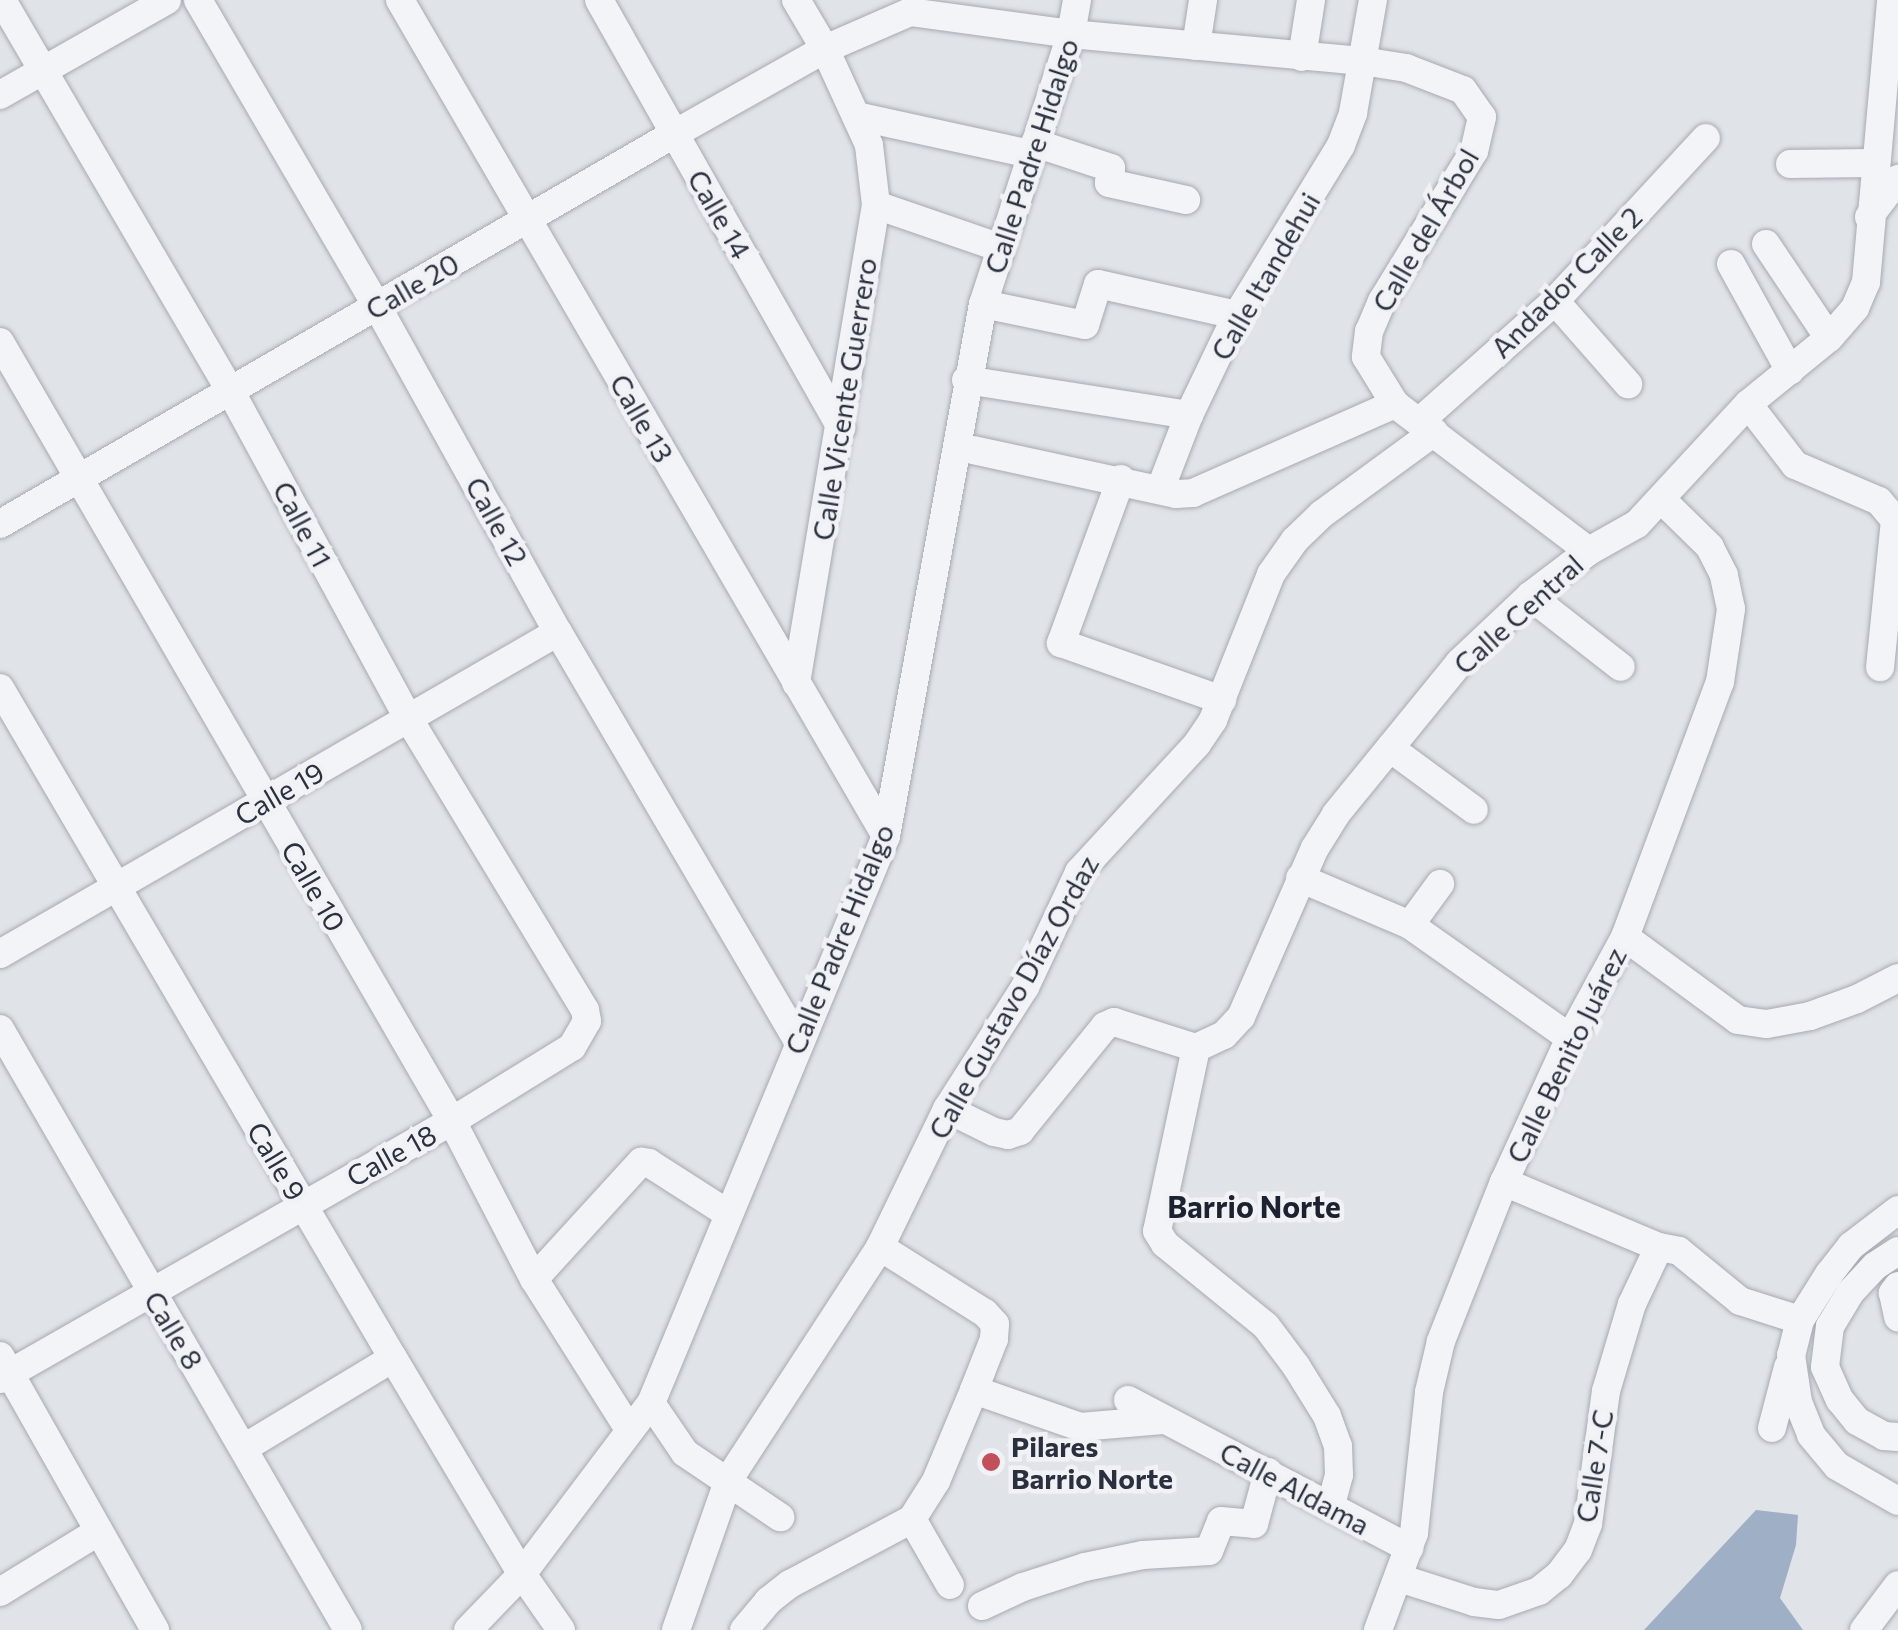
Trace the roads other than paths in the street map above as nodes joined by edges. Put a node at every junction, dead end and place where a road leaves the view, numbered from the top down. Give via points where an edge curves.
1 (2, 0) edge
2 (167, 0) edge
3 (198, 0) edge
4 (400, 0) edge
5 (599, 0) edge
6 (796, 0) edge
7 (1077, 0) edge
8 (1204, 0) edge
9 (1311, 0) edge
10 (1373, 0) edge
11 (1890, 0) edge
12 (911, 6) edge
13 (987, 10) edge
14 (1071, 34) junction
15 (1196, 46) junction
16 (825, 49) junction
17 (1302, 57) junction
18 (1362, 61) junction
19 (42, 71) junction
20 (0, 95) edge
21 (856, 116) junction
22 (674, 134) junction
23 (1706, 138) dead end
24 (1033, 148) junction
25 (1873, 162) junction
26 (1790, 164) dead end
27 (1898, 179) edge
28 (1186, 200) dead end
29 (876, 206) junction
30 (1869, 217) junction
31 (528, 221) junction
32 (1766, 244) dead end
33 (1000, 248) junction
34 (1731, 264) dead end
35 (1555, 301) junction
36 (983, 304) junction
37 (377, 306) junction
38 (1237, 315) junction
39 (1829, 338) junction
40 (0, 342) edge
41 (1790, 371) junction
42 (966, 380) junction
43 (1628, 384) dead end
44 (231, 392) junction
45 (1395, 404) junction
46 (1748, 404) junction
47 (1189, 416) junction
48 (1427, 427) junction
49 (841, 428) junction
50 (973, 450) dead end
51 (82, 479) junction
52 (1121, 479) junction
53 (1160, 490) junction
54 (1663, 501) junction
55 (0, 524) edge
56 (1589, 551) junction
57 (1530, 596) junction
58 (558, 632) junction
59 (1880, 666) dead end
60 (1621, 667) dead end
61 (796, 683) junction
62 (0, 688) edge
63 (1222, 700) junction
64 (408, 718) junction
65 (1390, 748) junction
66 (265, 802) junction
67 (1474, 810) dead end
68 (886, 836) junction
69 (1300, 878) junction
70 (1440, 884) dead end
71 (114, 888) junction
72 (1410, 926) junction
73 (1625, 937) junction
74 (0, 954) edge
75 (1898, 978) edge
76 (0, 1030) edge
77 (1570, 1038) junction
78 (798, 1041) junction
79 (572, 1047) joint
80 (1196, 1048) junction
81 (947, 1108) junction
82 (452, 1121) junction
83 (1504, 1182) junction
84 (302, 1202) junction
85 (1898, 1210) edge
86 (727, 1213) junction
87 (880, 1247) junction
88 (1659, 1247) junction
89 (1898, 1251) edge
90 (534, 1279) junction
91 (1898, 1286) edge
92 (150, 1290) junction
93 (1898, 1317) edge
94 (1800, 1320) junction
95 (1791, 1355) junction
96 (392, 1358) junction
97 (3, 1370) edge
98 (974, 1390) junction
99 (1128, 1400) dead end
100 (650, 1403) junction
101 (1163, 1420) junction
102 (1772, 1428) dead end
103 (629, 1429) junction
104 (1898, 1436) edge
105 (244, 1448) junction
106 (1268, 1472) junction
107 (729, 1480) junction
108 (1898, 1500) edge
109 (1331, 1504) junction
110 (780, 1517) dead end
111 (912, 1519) junction
112 (98, 1531) junction
113 (1409, 1548) junction
114 (522, 1574) junction
115 (1399, 1578) junction
116 (950, 1585) dead end
117 (1898, 1585) edge
118 (0, 1592) edge
119 (982, 1606) dead end
120 (155, 1630) edge
121 (348, 1630) edge
122 (468, 1630) edge
123 (561, 1630) edge
124 (676, 1630) edge
125 (744, 1630) edge
126 (1378, 1630) edge
127 (1864, 1630) edge

1 - 19 street, Calle 11
2 - 19 street
3 - 37 street, Calle 12
4 - 31 street, Calle 13
5 - 22 street, Calle 14
6 - 16 street, Calle Vicente Guerrero
7 - 14 street, Calle Padre Hidalgo
8 - 15 street
9 - 17 street
10 - 18 street, Calle Itandehui
11 - 25 street, Calle Central
12 - 13 street, Calle del Árbol
12 - 16 street, Calle 20
13 - 14 street, Calle del Árbol
14 - 15 street, Calle del Árbol
14 - 24 street, Calle Padre Hidalgo
15 - 17 street, Calle del Árbol
16 - 21 street, Calle Vicente Guerrero
16 - 22 street, Calle 20
17 - 18 street, Calle del Árbol
18 - 38 street, Calle Itandehui via 1341,145
18 - 45 street, Calle del Árbol via 1444,80 1473,98 1482,116 1474,151 1369,330 1366,357
19 - 20 street
19 - 44 street, Calle 11
21 - 24 street
21 - 29 street, Calle Vicente Guerrero via 868,145
22 - 31 street, Calle 20
22 - 49 street, Calle 14
23 - 35 street, Andador Calle 2
24 - 28 street via 1111,168 1108,184
24 - 33 street, Calle Padre Hidalgo
25 - 26 street
25 - 30 street, Calle Central
27 - 30 street
29 - 33 street
29 - 49 street, Calle Vicente Guerrero
30 - 39 street, Calle Central via 1862,296
31 - 37 street, Calle 20
31 - 61 street, Calle 13
32 - 39 street
33 - 36 street, Calle Padre Hidalgo
34 - 41 street
35 - 43 street
35 - 48 street, Andador Calle 2
36 - 38 street via 1086,324 1098,284
36 - 42 street, Calle Padre Hidalgo
37 - 44 street, Calle 20
37 - 58 street, Calle 12
38 - 47 street, Calle Itandehui
39 - 41 street, Calle Central
40 - 51 street, Calle 10
41 - 46 street, Calle Central
42 - 47 street
42 - 68 street, Calle Padre Hidalgo
44 - 51 street, Calle 20
44 - 64 street, Calle 11
45 - 48 street, Calle del Árbol
45 - 53 street via 1208,488
46 - 54 street, Calle Central
46 - 59 street via 1795,465 1889,508 1895,520
47 - 53 street, Calle Itandehui
48 - 56 street, Calle del Árbol
48 - 63 street, Calle Gustavo Díaz Ordaz via 1295,540 1272,574
49 - 61 street, Calle Vicente Guerrero
50 - 52 street
51 - 55 street, Calle 20
51 - 66 street, Calle 10
52 - 53 street
52 - 63 street via 1060,638 1065,646
54 - 56 street, Calle Central
54 - 73 street, Calle Benito Juárez via 1710,547 1724,576 1729,641 1720,682
56 - 57 street, Calle Central
57 - 60 street
57 - 65 street, Calle Central via 1459,662
58 - 64 street, Calle 19
58 - 78 street, Calle 12
61 - 68 street, Calle 13
62 - 71 street, Calle 9
63 - 81 street, Calle Gustavo Díaz Ordaz via 1197,744 1079,872 1025,988
64 - 66 street, Calle 19
64 - 79 street, Calle 11 via 585,1010 585,1029
65 - 67 street
65 - 69 street, Calle Central via 1336,814
66 - 71 street, Calle 19
66 - 82 street, Calle 10
68 - 78 street, Calle Padre Hidalgo
69 - 72 street
69 - 80 street, Calle Central via 1242,1017
70 - 72 street
71 - 74 street, Calle 19
71 - 84 street, Calle 9
72 - 77 street
73 - 75 street via 1738,1020 1767,1024 1810,1016
73 - 77 street, Calle Benito Juárez
76 - 92 street, Calle 8
77 - 83 street, Calle Benito Juárez
78 - 86 street, Calle Padre Hidalgo
79 - 82 street, Calle 18
80 - 81 street via 1114,1022 1020,1131 994,1132
80 - 109 street via 1158,1231 1165,1244 1266,1326 1296,1366 1338,1446
81 - 87 street, Calle Gustavo Díaz Ordaz
82 - 84 street, Calle 18
82 - 90 street, Calle 10
83 - 88 street
83 - 113 street, Calle Benito Juárez via 1441,1341
84 - 92 street, Calle 18
84 - 96 street, Calle 9
85 - 94 street via 1851,1246
86 - 90 street via 640,1162
86 - 100 street, Calle Padre Hidalgo
87 - 98 street via 994,1324
87 - 107 street, Calle Gustavo Díaz Ordaz
88 - 94 street via 1694,1259 1740,1301
88 - 115 street, Calle 7-C via 1632,1304 1606,1391 1588,1524 1559,1575 1539,1592 1500,1605
89 - 104 street via 1850,1293 1830,1326 1825,1367 1857,1421
90 - 103 street, Calle 10
91 - 93 street
92 - 97 street, Calle 18
92 - 105 street, Calle 8
94 - 95 street
95 - 102 street
95 - 108 street via 1811,1435 1836,1466
96 - 105 street
96 - 114 street, Calle 9
97 - 112 street
98 - 101 street via 1080,1427
98 - 111 street via 936,1481
99 - 101 street, Calle Aldama
100 - 103 street, Calle Padre Hidalgo
100 - 107 street via 685,1453
101 - 106 street, Calle Aldama
103 - 114 street, Calle Padre Hidalgo
105 - 121 street, Calle 8
106 - 109 street, Calle Aldama
106 - 119 street via 1254,1524 1221,1521 1209,1551 1085,1567
107 - 110 street
107 - 124 street, Calle Gustavo Díaz Ordaz
109 - 113 street, Calle Aldama
111 - 116 street
111 - 125 street via 790,1584
112 - 118 street
112 - 120 street
113 - 115 street, Calle Benito Juárez
114 - 122 street, Calle Padre Hidalgo
114 - 123 street, Calle 9
115 - 126 street, Calle Benito Juárez
117 - 127 street

